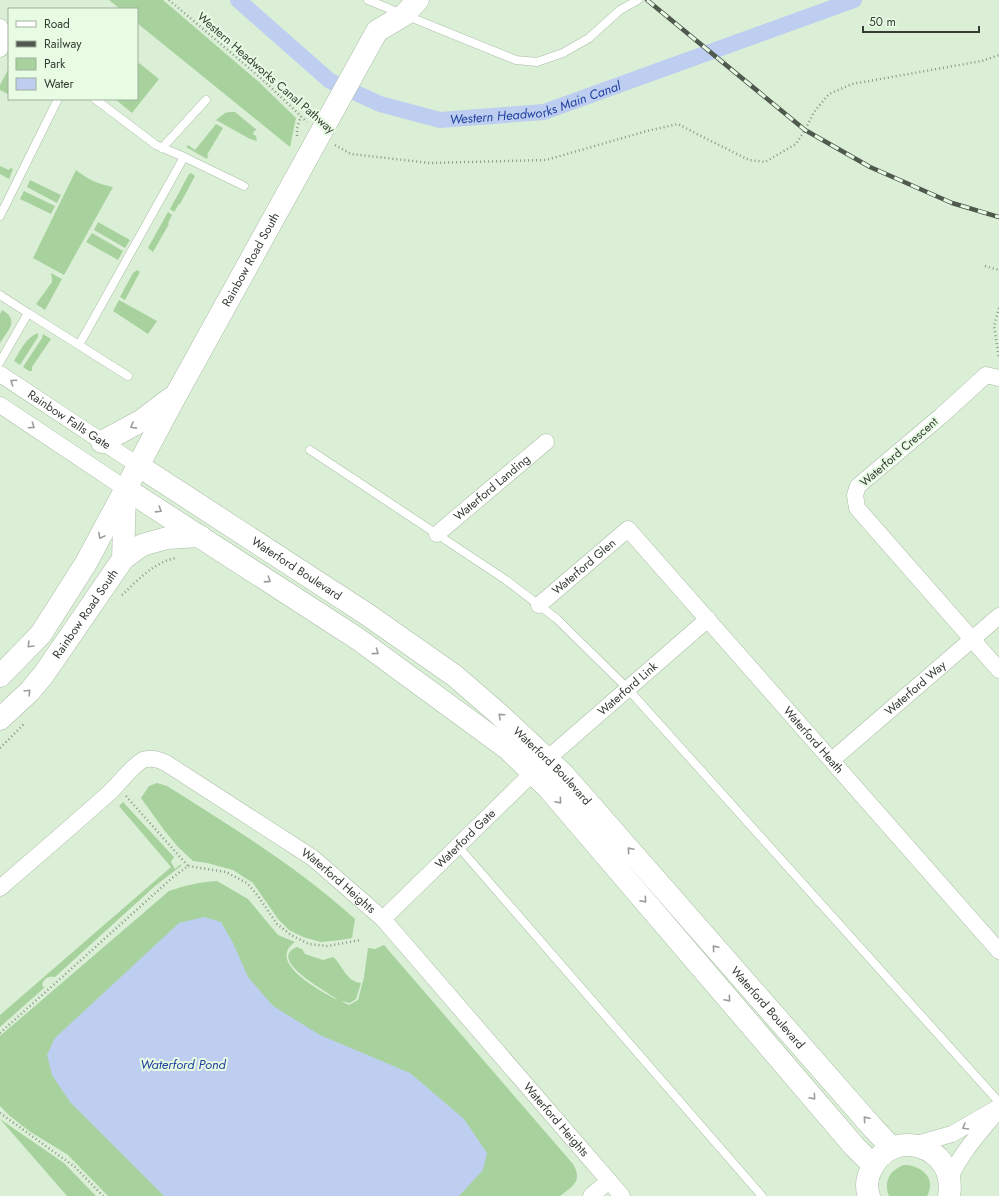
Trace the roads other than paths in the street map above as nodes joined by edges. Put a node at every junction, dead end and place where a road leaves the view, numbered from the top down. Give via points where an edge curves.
1 (368, 0) edge
2 (638, 0) edge
3 (411, 7) edge
4 (58, 100) edge
5 (96, 100) edge
6 (206, 100) dead end
7 (162, 148) junction
8 (184, 157) junction
9 (244, 186) dead end
10 (0, 216) edge
11 (0, 295) edge
12 (28, 313) junction
13 (79, 345) junction
14 (0, 362) edge
15 (0, 374) edge
16 (128, 376) dead end
17 (999, 378) edge
18 (176, 395) junction
19 (0, 405) edge
20 (102, 442) junction
21 (546, 442) dead end
22 (310, 450) dead end
23 (139, 466) junction
24 (126, 489) junction
25 (628, 529) joint
26 (437, 534) junction
27 (200, 536) junction
28 (123, 559) junction
29 (539, 605) junction
30 (999, 616) edge
31 (708, 618) junction
32 (972, 639) junction
33 (999, 670) edge
34 (0, 676) edge
35 (627, 688) junction
36 (0, 719) edge
37 (832, 760) junction
38 (540, 766) junction
39 (457, 845) junction
40 (0, 888) edge
41 (383, 919) junction
42 (999, 951) edge
43 (999, 1102) edge
44 (999, 1108) edge
45 (902, 1146) junction
46 (873, 1165) junction
47 (609, 1181) junction
48 (949, 1187) edge
49 (867, 1193) edge
50 (591, 1196) edge
51 (622, 1196) edge
52 (762, 1196) edge

1 - 3 lane
2 - 3 lane via 620,10 589,38 563,53 537,62 516,60
3 - 18 street, Rainbow Road South via 377,31
4 - 10 lane
5 - 7 lane
6 - 7 lane
7 - 8 lane
8 - 9 lane
8 - 13 lane
11 - 12 lane
12 - 13 lane
12 - 14 lane
13 - 16 lane
20 -> 15 street, Rainbow Falls Gate
17 - 32 street, Waterford Crescent via 986,375 858,486 855,495 857,508
18 -> 20 street via 141,421
18 - 23 street, Rainbow Road South
19 -> 24 street
20 - 23 street, Rainbow Falls Gate
21 - 26 street, Waterford Landing
22 - 26 lane
23 - 24 street, Rainbow Road South
38 -> 23 street, Waterford Boulevard via 500,715 454,676 368,615
24 -> 27 street, Waterford Boulevard
24 - 28 street, Rainbow Road South
24 -> 34 street, Rainbow Road South via 86,563 41,634
25 - 29 street, Waterford Glen
25 - 31 street, Waterford Heath
26 - 29 lane
27 - 28 street via 168,538 142,545
27 -> 38 street, Waterford Boulevard via 358,639 508,749
36 -> 28 street, Rainbow Road South via 30,691 48,668
29 - 35 lane
30 - 32 street, Waterford Way
31 - 35 street, Waterford Link
31 - 37 street, Waterford Heath
32 - 33 street
32 - 37 street, Waterford Way
35 - 38 street, Waterford Link
35 - 43 lane
37 - 42 street, Waterford Heath
38 - 39 street, Waterford Gate
45 -> 38 street, Waterford Boulevard via 853,1105 564,775
38 -> 46 street, Waterford Boulevard via 549,788 854,1146
39 - 41 street, Waterford Gate
39 - 52 lane
40 - 41 street, Waterford Heights via 108,794 138,763 158,759 313,858
41 - 47 street, Waterford Heights
44 -> 45 street via 952,1134
44 - 48 street via 957,1162
45 - 46 street via 881,1155
45 - 48 street via 926,1148 936,1155 945,1165
46 - 49 street via 868,1178
47 - 50 street
47 - 51 street, Waterford Heights

